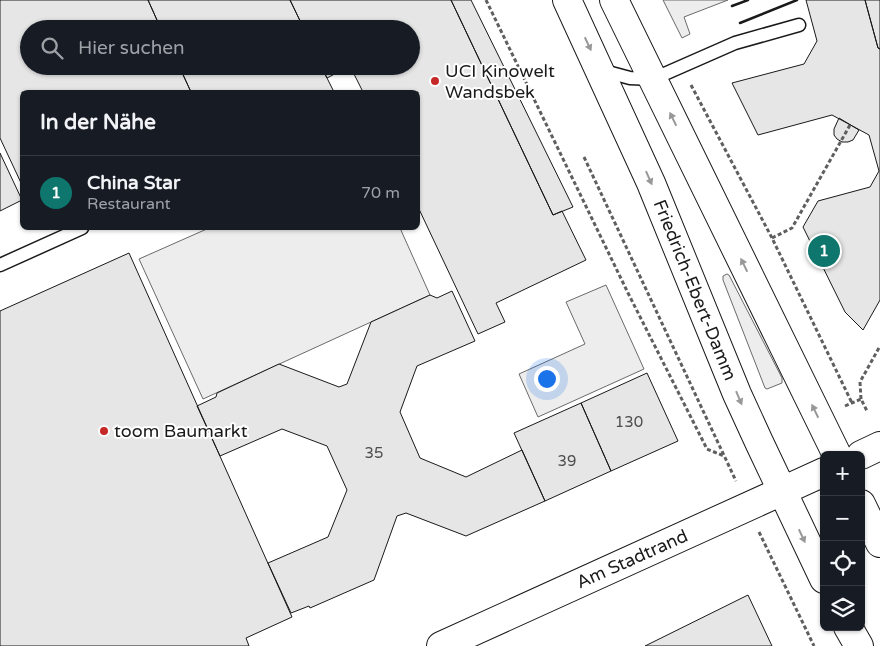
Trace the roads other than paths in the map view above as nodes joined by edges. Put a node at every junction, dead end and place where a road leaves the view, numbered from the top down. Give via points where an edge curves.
1 (567, 0) edge
2 (614, 0) edge
3 (799, 25) dead end
4 (600, 70) junction
5 (653, 79) junction
6 (78, 230) edge
7 (0, 265) edge
8 (880, 446) edge
9 (835, 451) edge
10 (865, 453) edge
11 (820, 474) edge
12 (782, 492) junction
13 (865, 512) edge
14 (880, 542) edge
15 (820, 571) edge
16 (850, 631) edge
17 (441, 646) edge
18 (859, 646) edge

1 -> 4 main road, Friedrich-Ebert-Damm
2 - 5 main road
3 - 5 lane via 735,43
4 - 5 lane via 630,78
4 -> 12 main road, Friedrich-Ebert-Damm via 655,191 737,394
9 -> 5 main road
6 - 7 lane
8 - 10 main road
11 - 12 main road, Am Stadtrand
12 -> 15 main road, Friedrich-Ebert-Damm
12 - 17 main road, Am Stadtrand
13 - 14 main road
16 - 18 main road

